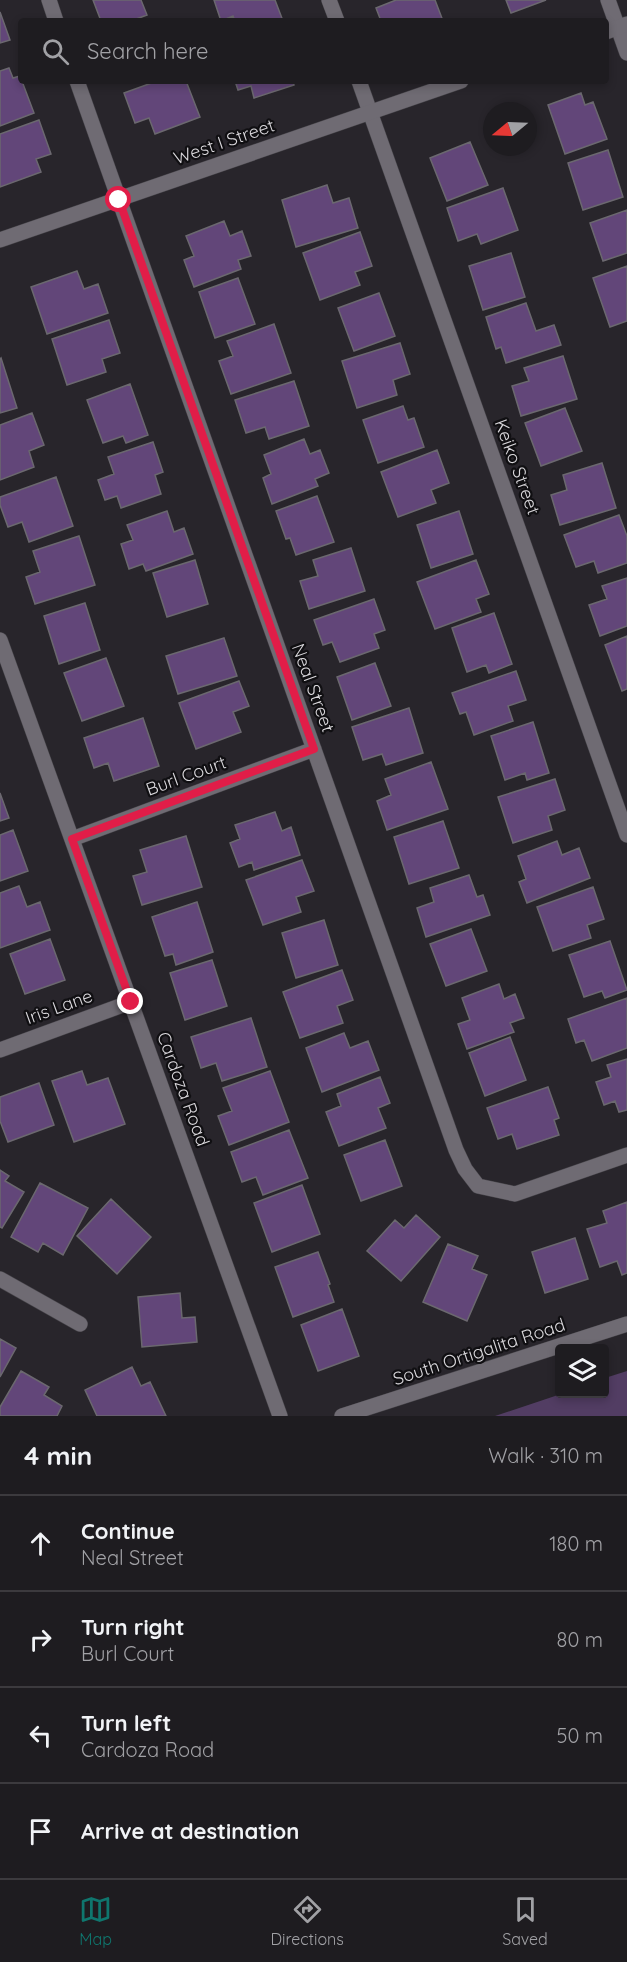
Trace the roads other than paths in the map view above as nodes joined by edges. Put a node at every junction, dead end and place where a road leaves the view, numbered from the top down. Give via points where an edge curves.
1 (49, 0) edge
2 (329, 0) edge
3 (608, 0) edge
4 (55, 18) edge
5 (336, 18) edge
6 (617, 28) edge
7 (627, 53) edge
8 (78, 84) edge
9 (359, 84) edge
10 (452, 84) edge
11 (370, 112) junction
12 (119, 200) junction
13 (0, 240) edge
14 (0, 640) edge
15 (314, 749) junction
16 (627, 835) edge
17 (72, 839) junction
18 (131, 1002) junction
19 (0, 1050) edge
20 (627, 1155) edge
21 (0, 1279) edge
22 (80, 1324) dead end
23 (627, 1324) edge
24 (280, 1416) edge
25 (342, 1416) edge

1 - 4 street
2 - 5 street
3 - 6 street
6 - 7 street
8 - 12 street, Neal Street
9 - 11 street, Keiko Street
10 - 11 street, West I Street
11 - 12 street, West I Street
11 - 16 street, Keiko Street
12 - 13 street, West I Street
12 - 15 street, Neal Street
14 - 17 street, Cardoza Road
15 - 17 street, Burl Court
15 - 20 street, Neal Street via 456,1150 478,1186 514,1194
17 - 18 street, Cardoza Road
18 - 19 street, Iris Lane
18 - 24 street, Cardoza Road
21 - 22 street
23 - 25 street, South Ortigalita Road

